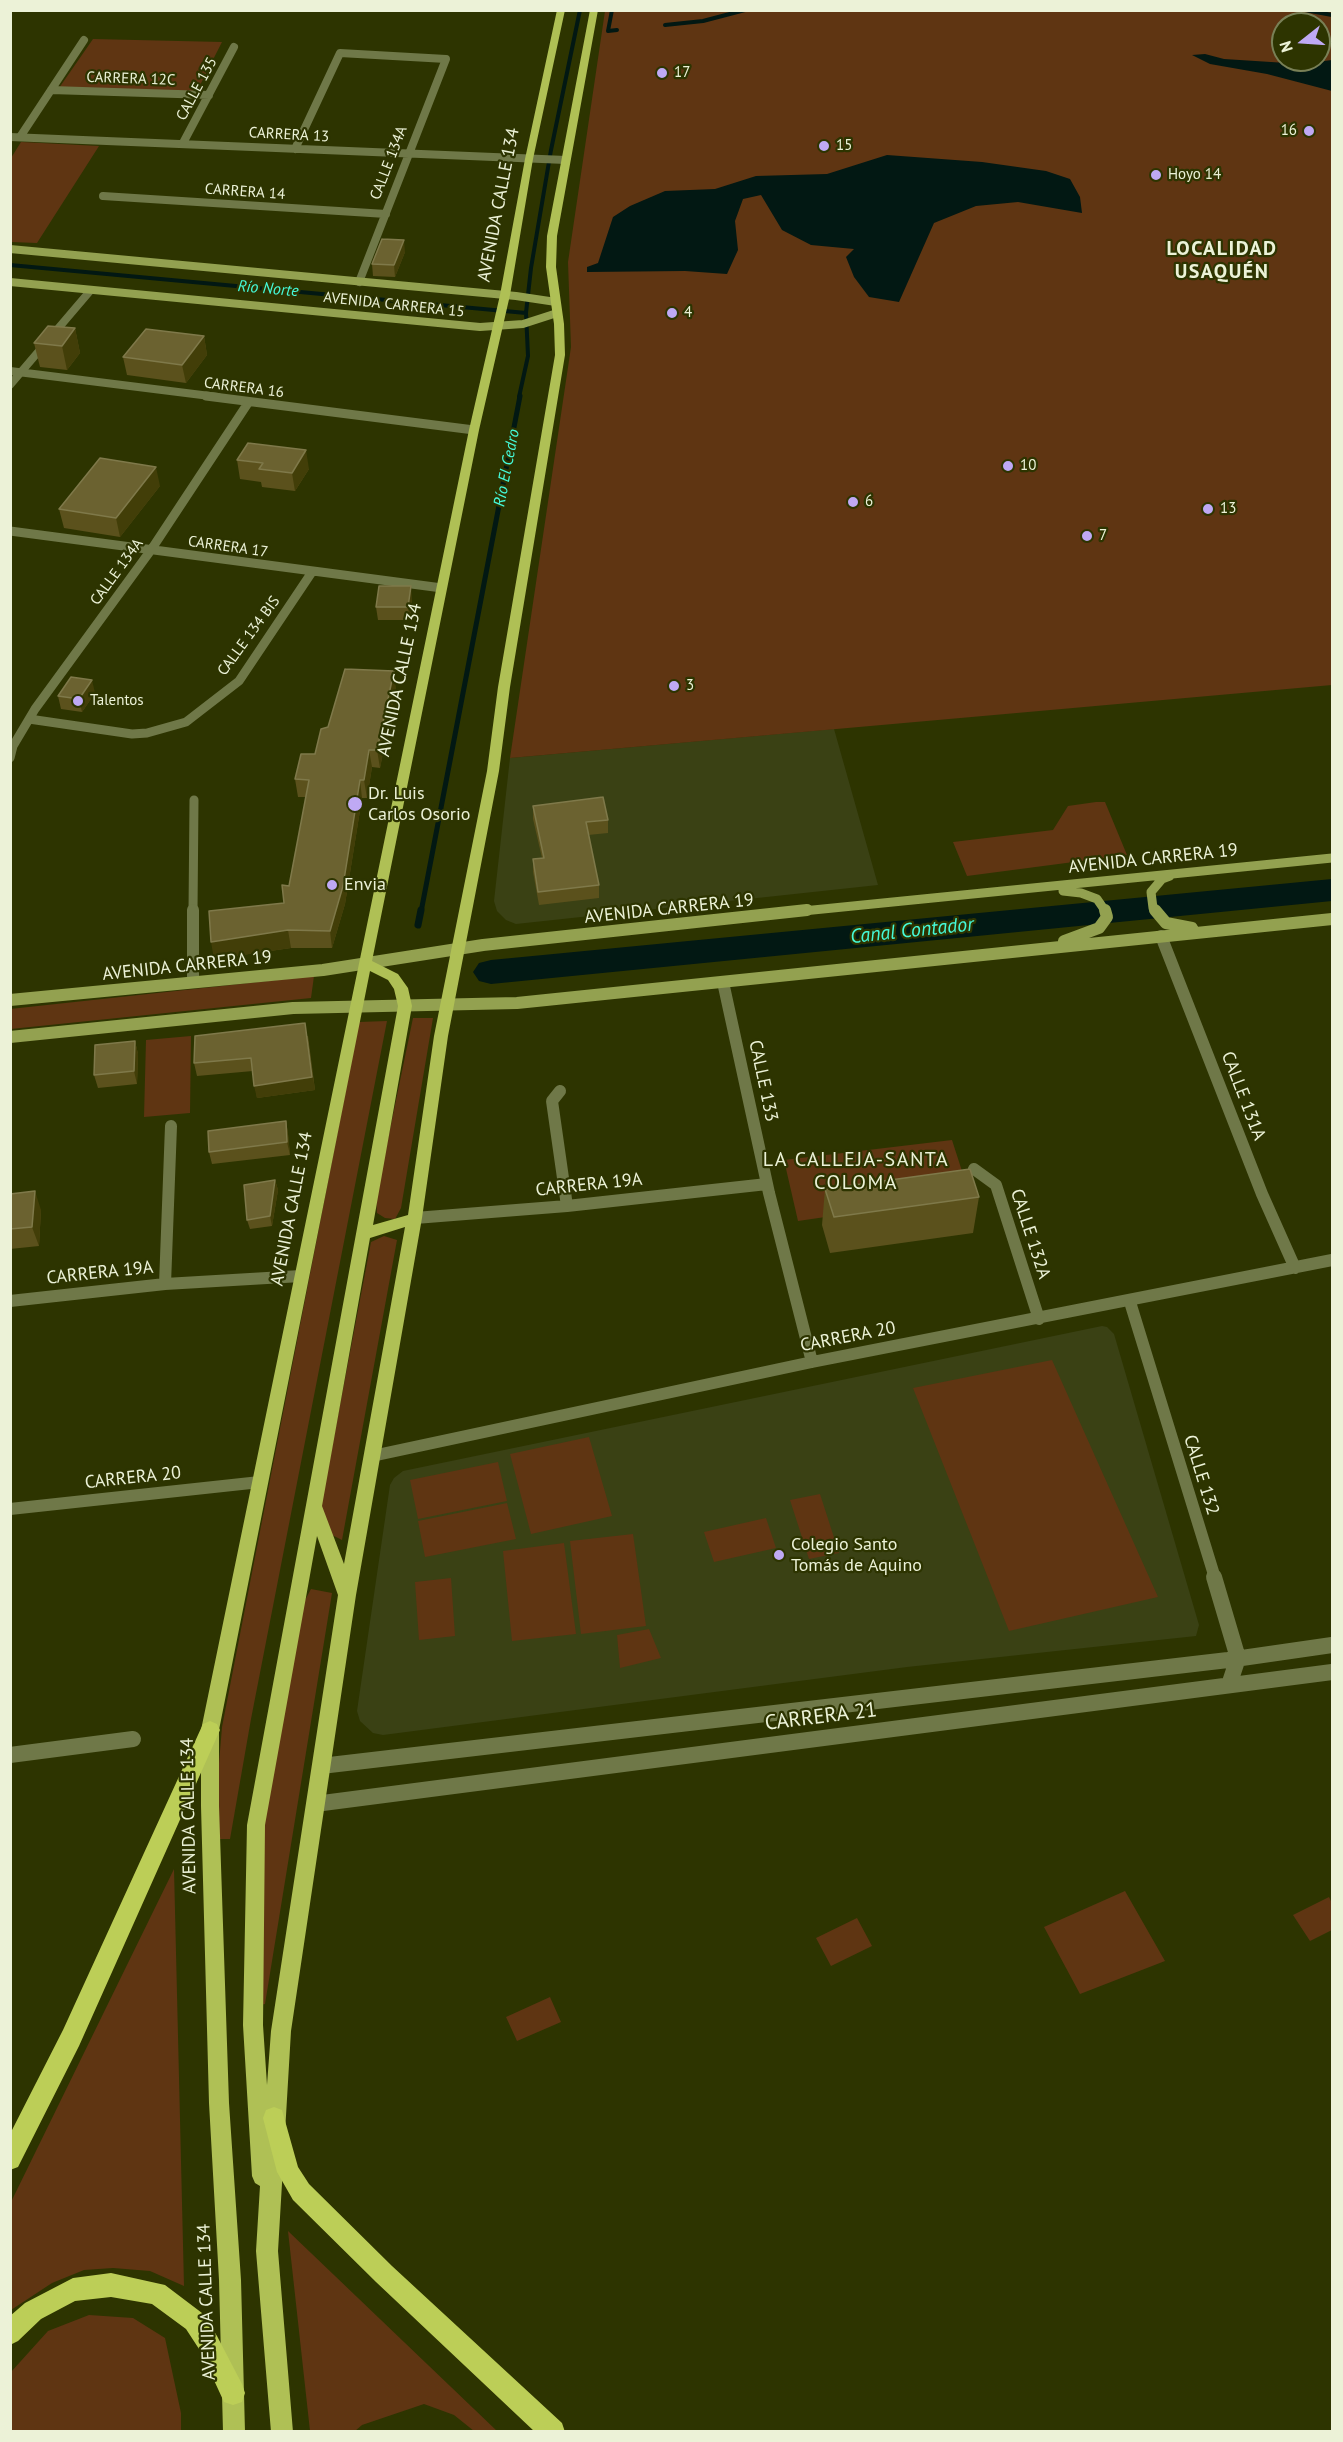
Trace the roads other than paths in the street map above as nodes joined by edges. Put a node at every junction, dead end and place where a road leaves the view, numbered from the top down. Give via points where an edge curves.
1 (561, 10) edge
2 (594, 10) edge
3 (84, 40) dead end
4 (234, 47) dead end
5 (51, 90) junction
6 (209, 95) junction
7 (10, 137) edge
8 (20, 137) junction
9 (183, 143) junction
10 (295, 149) junction
11 (410, 154) junction
12 (529, 159) junction
13 (566, 160) junction
14 (103, 196) dead end
15 (386, 214) junction
16 (10, 249) edge
17 (10, 282) edge
18 (359, 282) junction
19 (90, 291) junction
20 (504, 299) junction
21 (557, 308) junction
22 (502, 324) junction
23 (10, 371) edge
24 (21, 372) junction
25 (10, 385) edge
26 (248, 403) junction
27 (474, 430) junction
28 (10, 531) edge
29 (151, 550) junction
30 (312, 572) junction
31 (442, 588) junction
32 (29, 719) junction
33 (10, 758) edge
34 (194, 800) dead end
35 (1332, 858) edge
36 (1174, 874) junction
37 (1007, 890) junction
38 (1332, 919) edge
39 (1244, 928) junction
40 (1161, 936) junction
41 (460, 948) junction
42 (1037, 949) junction
43 (365, 963) junction
44 (193, 982) junction
45 (723, 982) junction
46 (10, 1000) edge
47 (356, 1005) junction
48 (405, 1005) junction
49 (448, 1006) junction
50 (10, 1037) edge
51 (560, 1091) dead end
52 (171, 1126) dead end
53 (974, 1168) dead end
54 (767, 1184) junction
55 (567, 1206) junction
56 (415, 1218) junction
57 (363, 1234) junction
58 (1332, 1260) edge
59 (1294, 1268) junction
60 (301, 1276) junction
61 (165, 1284) junction
62 (10, 1300) edge
63 (1130, 1302) junction
64 (1039, 1320) junction
65 (812, 1362) junction
66 (372, 1456) junction
67 (260, 1482) junction
68 (314, 1506) junction
69 (10, 1509) edge
70 (347, 1595) junction
71 (1332, 1645) edge
72 (1238, 1658) junction
73 (1332, 1672) edge
74 (1229, 1685) junction
75 (210, 1730) junction
76 (133, 1739) dead end
77 (10, 1755) edge
78 (321, 1766) junction
79 (315, 1804) junction
80 (274, 2118) junction
81 (10, 2159) edge
82 (267, 2251) junction
83 (10, 2333) edge
84 (232, 2393) junction
85 (234, 2432) edge
86 (282, 2432) edge
87 (553, 2432) edge

1 - 12 main road, AVENIDA CALLE 134
2 - 13 main road
3 - 5 street
4 - 6 street, CALLE 135
5 - 6 street, CARRERA 12C
5 - 8 street
6 - 9 street, CALLE 135
7 - 8 street, CARRERA 13
8 - 9 street, CARRERA 13
9 - 10 street, CARRERA 13
10 - 11 street, CARRERA 13
10 - 11 street, CALLE 134A via 340,53 443,57 446,60
11 - 12 street, CARRERA 13
11 - 15 street, CALLE 134A
12 - 13 street, CARRERA 13
12 - 20 main road, AVENIDA CALLE 134
13 - 21 main road via 552,236 551,267
14 - 15 street, CARRERA 14
15 - 18 street, CALLE 134A
16 - 18 main road, AVENIDA CARRERA 15
17 - 19 main road, AVENIDA CARRERA 15
18 - 20 main road, AVENIDA CARRERA 15
19 - 22 main road, AVENIDA CARRERA 15
19 - 24 street
20 - 21 main road, AVENIDA CARRERA 15 via 544,299
20 - 22 main road, AVENIDA CALLE 134
21 - 22 main road, AVENIDA CARRERA 15 via 537,321
21 - 41 main road via 560,355 493,771
22 - 27 main road, AVENIDA CALLE 134
23 - 24 street, CARRERA 16
24 - 25 street
24 - 26 street, CARRERA 16
26 - 27 street, CARRERA 16
26 - 29 street, CALLE 134A
27 - 31 main road, AVENIDA CALLE 134
28 - 29 street, CARRERA 17
29 - 30 street, CARRERA 17
29 - 32 street, CALLE 134A
30 - 31 street, CARRERA 17
30 - 32 street, CALLE 134 BIS via 239,681 186,722 132,734
31 - 43 main road, AVENIDA CALLE 134
32 - 33 street, CALLE 134A
34 - 44 street
35 - 36 main road, AVENIDA CARRERA 19
36 - 37 main road, AVENIDA CARRERA 19
36 - 39 main road via 1156,885 1150,900 1166,922 1199,928
37 - 41 main road, AVENIDA CARRERA 19
37 - 42 main road via 1081,893 1097,899 1106,911 1107,917 1099,928
38 - 39 main road
39 - 40 main road
40 - 42 main road
40 - 59 street, CALLE 131A
41 - 43 main road, AVENIDA CARRERA 19
41 - 49 main road
42 - 45 main road
43 - 44 main road, AVENIDA CARRERA 19
43 - 47 main road, AVENIDA CALLE 134
43 - 48 main road via 393,977 401,988
44 - 46 main road, AVENIDA CARRERA 19
45 - 49 main road via 517,1003
45 - 54 street, CALLE 133
47 - 48 main road
47 - 50 main road
47 - 60 main road, AVENIDA CALLE 134
48 - 49 main road
48 - 57 main road
49 - 56 main road
51 - 55 street via 552,1101
52 - 61 street
53 - 64 street, CALLE 132A via 996,1185
54 - 55 street, CARRERA 19A
54 - 65 street, CALLE 133
55 - 56 street, CARRERA 19A
56 - 57 main road
56 - 66 main road
57 - 68 main road
58 - 59 street, CARRERA 20
59 - 63 street, CARRERA 20
60 - 61 street, CARRERA 19A
60 - 67 main road, AVENIDA CALLE 134
61 - 62 street, CARRERA 19A
63 - 64 street, CARRERA 20
63 - 72 street, CALLE 132
64 - 65 street, CARRERA 20
65 - 66 street, CARRERA 20
66 - 70 main road
67 - 69 street, CARRERA 20
67 - 75 main road, AVENIDA CALLE 134
68 - 70 main road
68 - 82 main road via 256,1825 253,2025
70 - 78 main road
71 - 72 street, CARRERA 21
72 - 74 street
72 - 78 street, CARRERA 21
73 - 74 street, CARRERA 21
74 - 79 street, CARRERA 21
75 - 81 highway via 85,2007
75 - 84 main road, AVENIDA CALLE 134 via 218,2091 230,2280
76 - 77 street
78 - 79 main road
79 - 80 main road via 281,2031
80 - 82 main road
80 - 87 highway via 288,2172 301,2192
82 - 86 main road
83 - 84 highway via 33,2311 73,2290 111,2285 157,2293 194,2321
84 - 85 main road, AVENIDA CALLE 134

